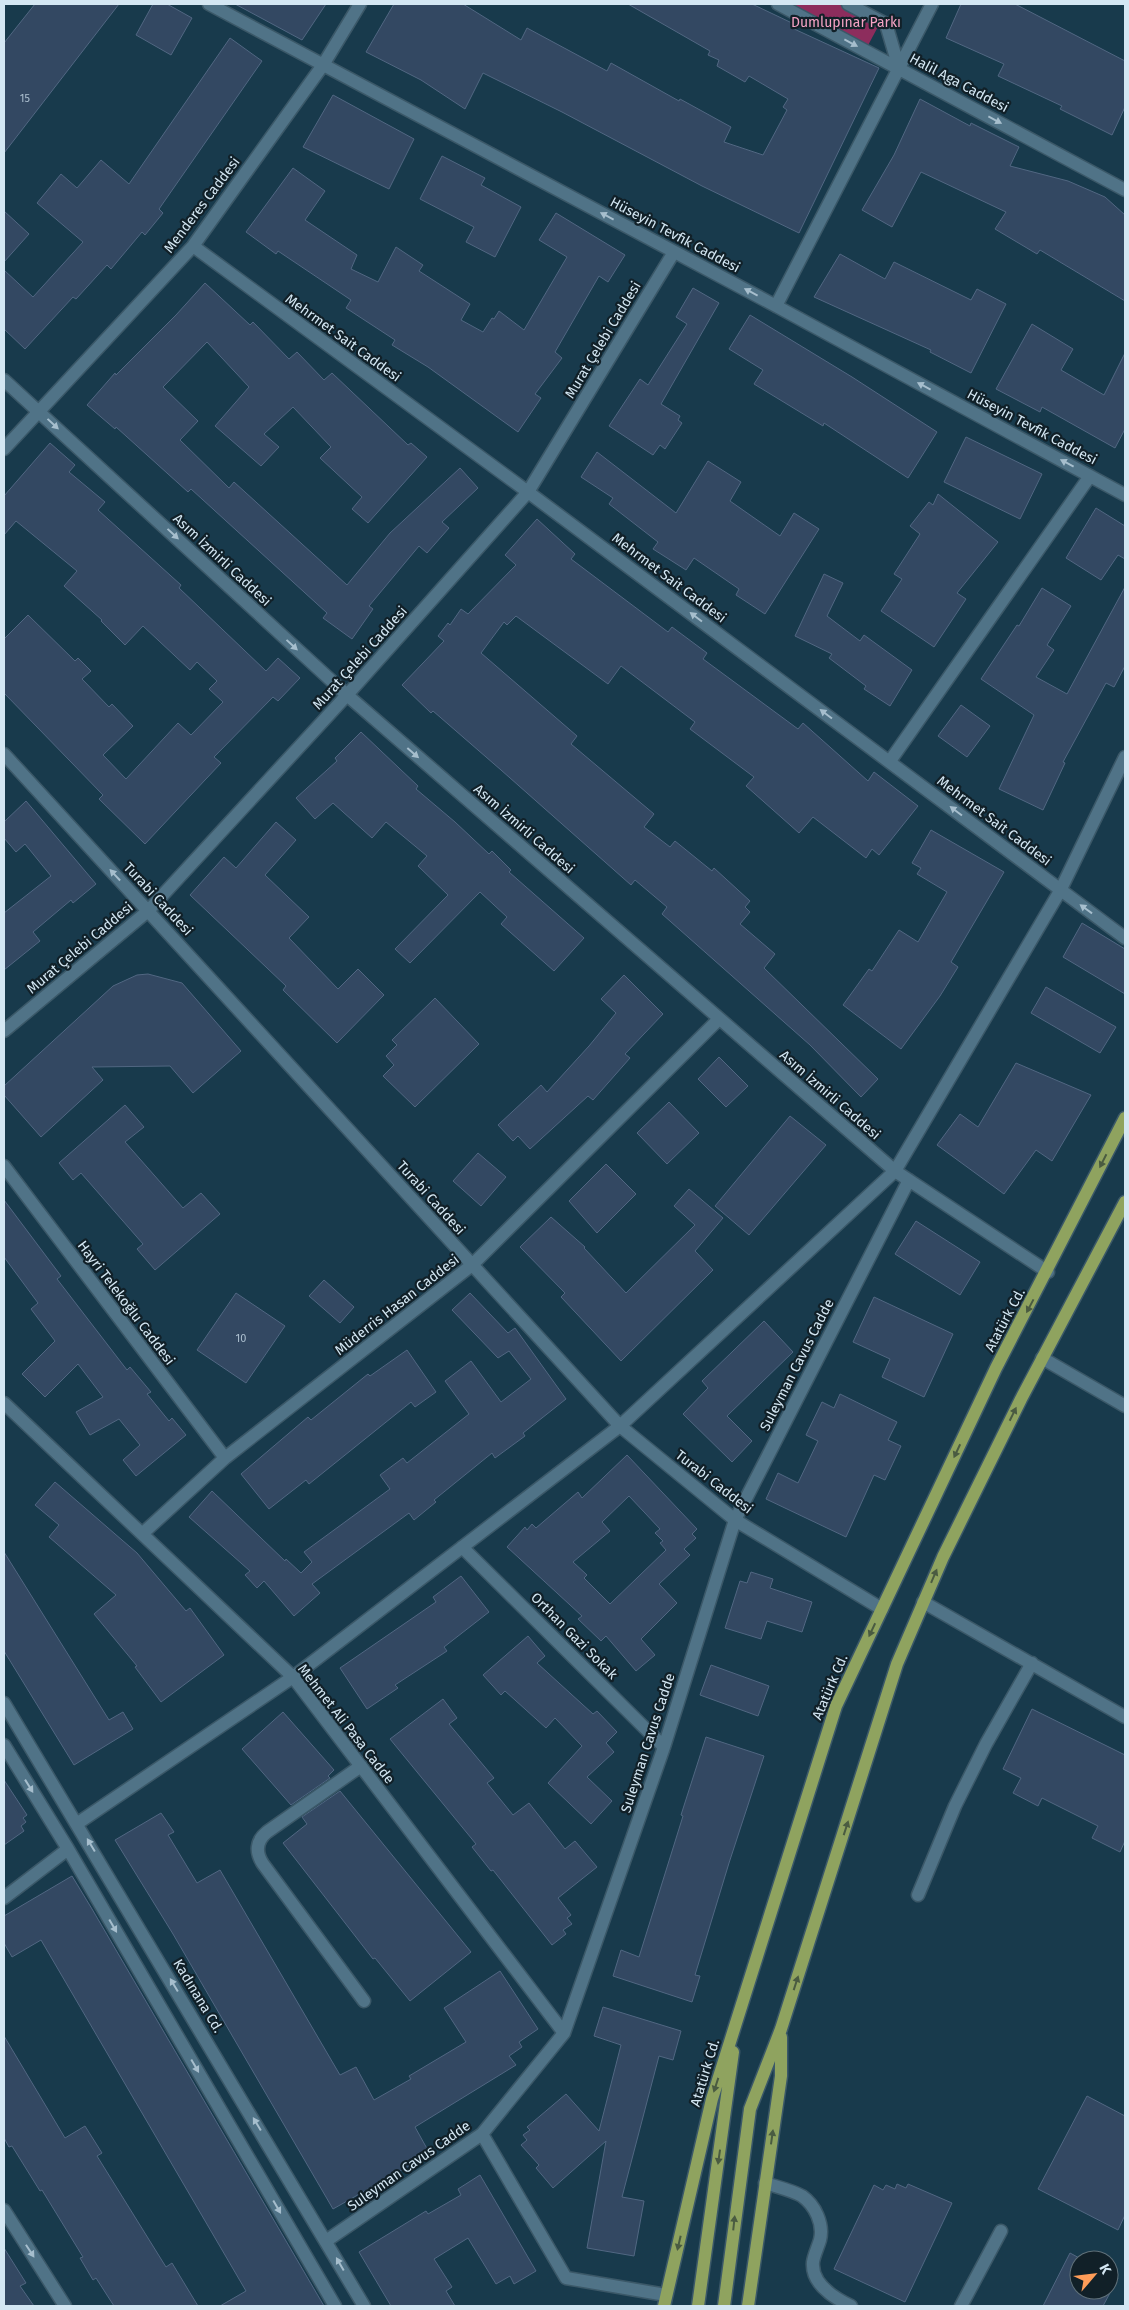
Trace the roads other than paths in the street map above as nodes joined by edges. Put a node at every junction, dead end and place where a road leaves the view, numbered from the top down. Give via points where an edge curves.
1 (209, 4) edge
2 (360, 4) edge
3 (778, 4) edge
4 (848, 4) edge
5 (932, 4) edge
6 (323, 66) junction
7 (899, 68) junction
8 (1125, 190) edge
9 (193, 246) junction
10 (674, 252) junction
11 (776, 306) junction
12 (4, 380) edge
13 (38, 411) junction
14 (4, 449) edge
15 (1090, 476) junction
16 (528, 492) junction
17 (1125, 495) edge
18 (347, 695) junction
19 (4, 754) edge
20 (1125, 756) edge
21 (890, 761) junction
22 (1060, 891) junction
23 (148, 911) junction
24 (1125, 938) edge
25 (719, 1019) junction
26 (4, 1032) edge
27 (1125, 1118) edge
28 (4, 1166) edge
29 (895, 1171) junction
30 (908, 1180) junction
31 (1125, 1202) edge
32 (472, 1265) junction
33 (1048, 1272) junction
34 (1042, 1358) junction
35 (4, 1403) edge
36 (1125, 1406) edge
37 (620, 1426) junction
38 (225, 1458) junction
39 (735, 1520) junction
40 (142, 1534) junction
41 (462, 1547) junction
42 (923, 1602) junction
43 (882, 1609) junction
44 (1032, 1663) junction
45 (293, 1677) junction
46 (4, 1702) edge
47 (1125, 1717) edge
48 (4, 1745) edge
49 (664, 1747) junction
50 (360, 1766) junction
51 (78, 1823) junction
52 (68, 1849) junction
53 (918, 1896) dead end
54 (4, 1898) edge
55 (364, 2001) dead end
56 (736, 2022) junction
57 (781, 2029) junction
58 (564, 2033) junction
59 (482, 2134) junction
60 (765, 2183) junction
61 (4, 2210) edge
62 (9, 2229) edge
63 (1001, 2231) dead end
64 (326, 2241) junction
65 (665, 2301) edge
66 (65, 2306) edge
67 (335, 2306) edge
68 (364, 2306) edge
69 (698, 2306) edge
70 (724, 2306) edge
71 (748, 2306) edge
72 (851, 2306) edge
73 (961, 2306) edge

1 - 6 street, Hüseyin Tevfik Caddesi
2 - 6 street, Menderes Caddesi
3 -> 7 street, Halil Aga Caddesi
4 - 7 street via 886,24
5 - 7 street
6 - 9 street, Menderes Caddesi
10 -> 6 street, Hüseyin Tevfik Caddesi
7 -> 8 street, Halil Aga Caddesi
7 - 11 street
9 - 13 street, Menderes Caddesi
9 - 16 street, Mehrmet Sait Caddesi
11 -> 10 street, Hüseyin Tevfik Caddesi
10 - 16 street, Murat Çelebi Caddesi
15 -> 11 street, Hüseyin Tevfik Caddesi
12 - 13 street, Asım İzmirli Caddesi
13 - 14 street, Menderes Caddesi
13 -> 18 street, Asım İzmirli Caddesi
15 - 17 street, Hüseyin Tevfik Caddesi
15 - 21 street
16 - 18 street, Murat Çelebi Caddesi
21 -> 16 street, Mehrmet Sait Caddesi
18 - 23 street, Murat Çelebi Caddesi
18 -> 25 street, Asım İzmirli Caddesi
23 -> 19 street, Turabi Caddesi
20 - 22 street
22 -> 21 street, Mehrmet Sait Caddesi
24 -> 22 street, Mehrmet Sait Caddesi
22 - 29 street
23 - 26 street, Murat Çelebi Caddesi
23 - 32 street, Turabi Caddesi
25 - 29 street, Asım İzmirli Caddesi
25 - 32 street, Müderris Hasan Caddesi
27 -> 33 main road, Atatürk Cd.
28 - 38 street, Hayri Telekoğlu Caddesi
29 - 30 street, Asım İzmirli Caddesi
29 - 37 street
30 - 33 street, Asım İzmirli Caddesi
30 - 39 street, Suleyman Cavus Cadde
31 - 34 main road
32 - 37 street, Turabi Caddesi
32 - 38 street, Müderris Hasan Caddesi
33 -> 43 main road, Atatürk Cd. via 996,1368
34 - 36 street
42 -> 34 main road via 942,1557
35 - 40 street, Mehmet Ali Pasa Cadde
37 - 39 street, Turabi Caddesi
37 - 41 street
38 - 40 street, Müderris Hasan Caddesi
39 - 43 street, Turabi Caddesi
39 - 49 street, Suleyman Cavus Cadde
40 - 45 street, Mehmet Ali Pasa Cadde
41 - 45 street
41 - 49 street, Orthan Gazi Sokak
42 - 44 street
57 -> 42 main road via 897,1664
43 -> 56 main road, Atatürk Cd. via 836,1706
44 - 47 street
44 - 53 street via 955,1806
45 - 50 street, Mehmet Ali Pasa Cadde
45 - 51 street
46 - 51 street, Kadınana Cd.
48 -> 52 street
49 - 58 street, Suleyman Cavus Cadde
50 - 55 street via 267,1832 257,1846 259,1859
50 - 58 street, Mehmet Ali Pasa Cadde
64 -> 51 street, Kadınana Cd.
52 - 54 street
52 -> 67 street
56 -> 65 main road, Atatürk Cd. via 712,2099
56 -> 69 main road
60 -> 57 main road via 781,2076
70 -> 57 main road via 750,2108
58 - 59 street, Suleyman Cavus Cadde
59 - 64 street, Suleyman Cavus Cadde
59 - 65 street via 566,2278
60 - 71 main road
60 - 72 street via 802,2196 814,2209 821,2228 814,2271 826,2291
61 - 62 street
62 -> 66 street
63 - 73 street
68 -> 64 street, Kadınana Cd.

